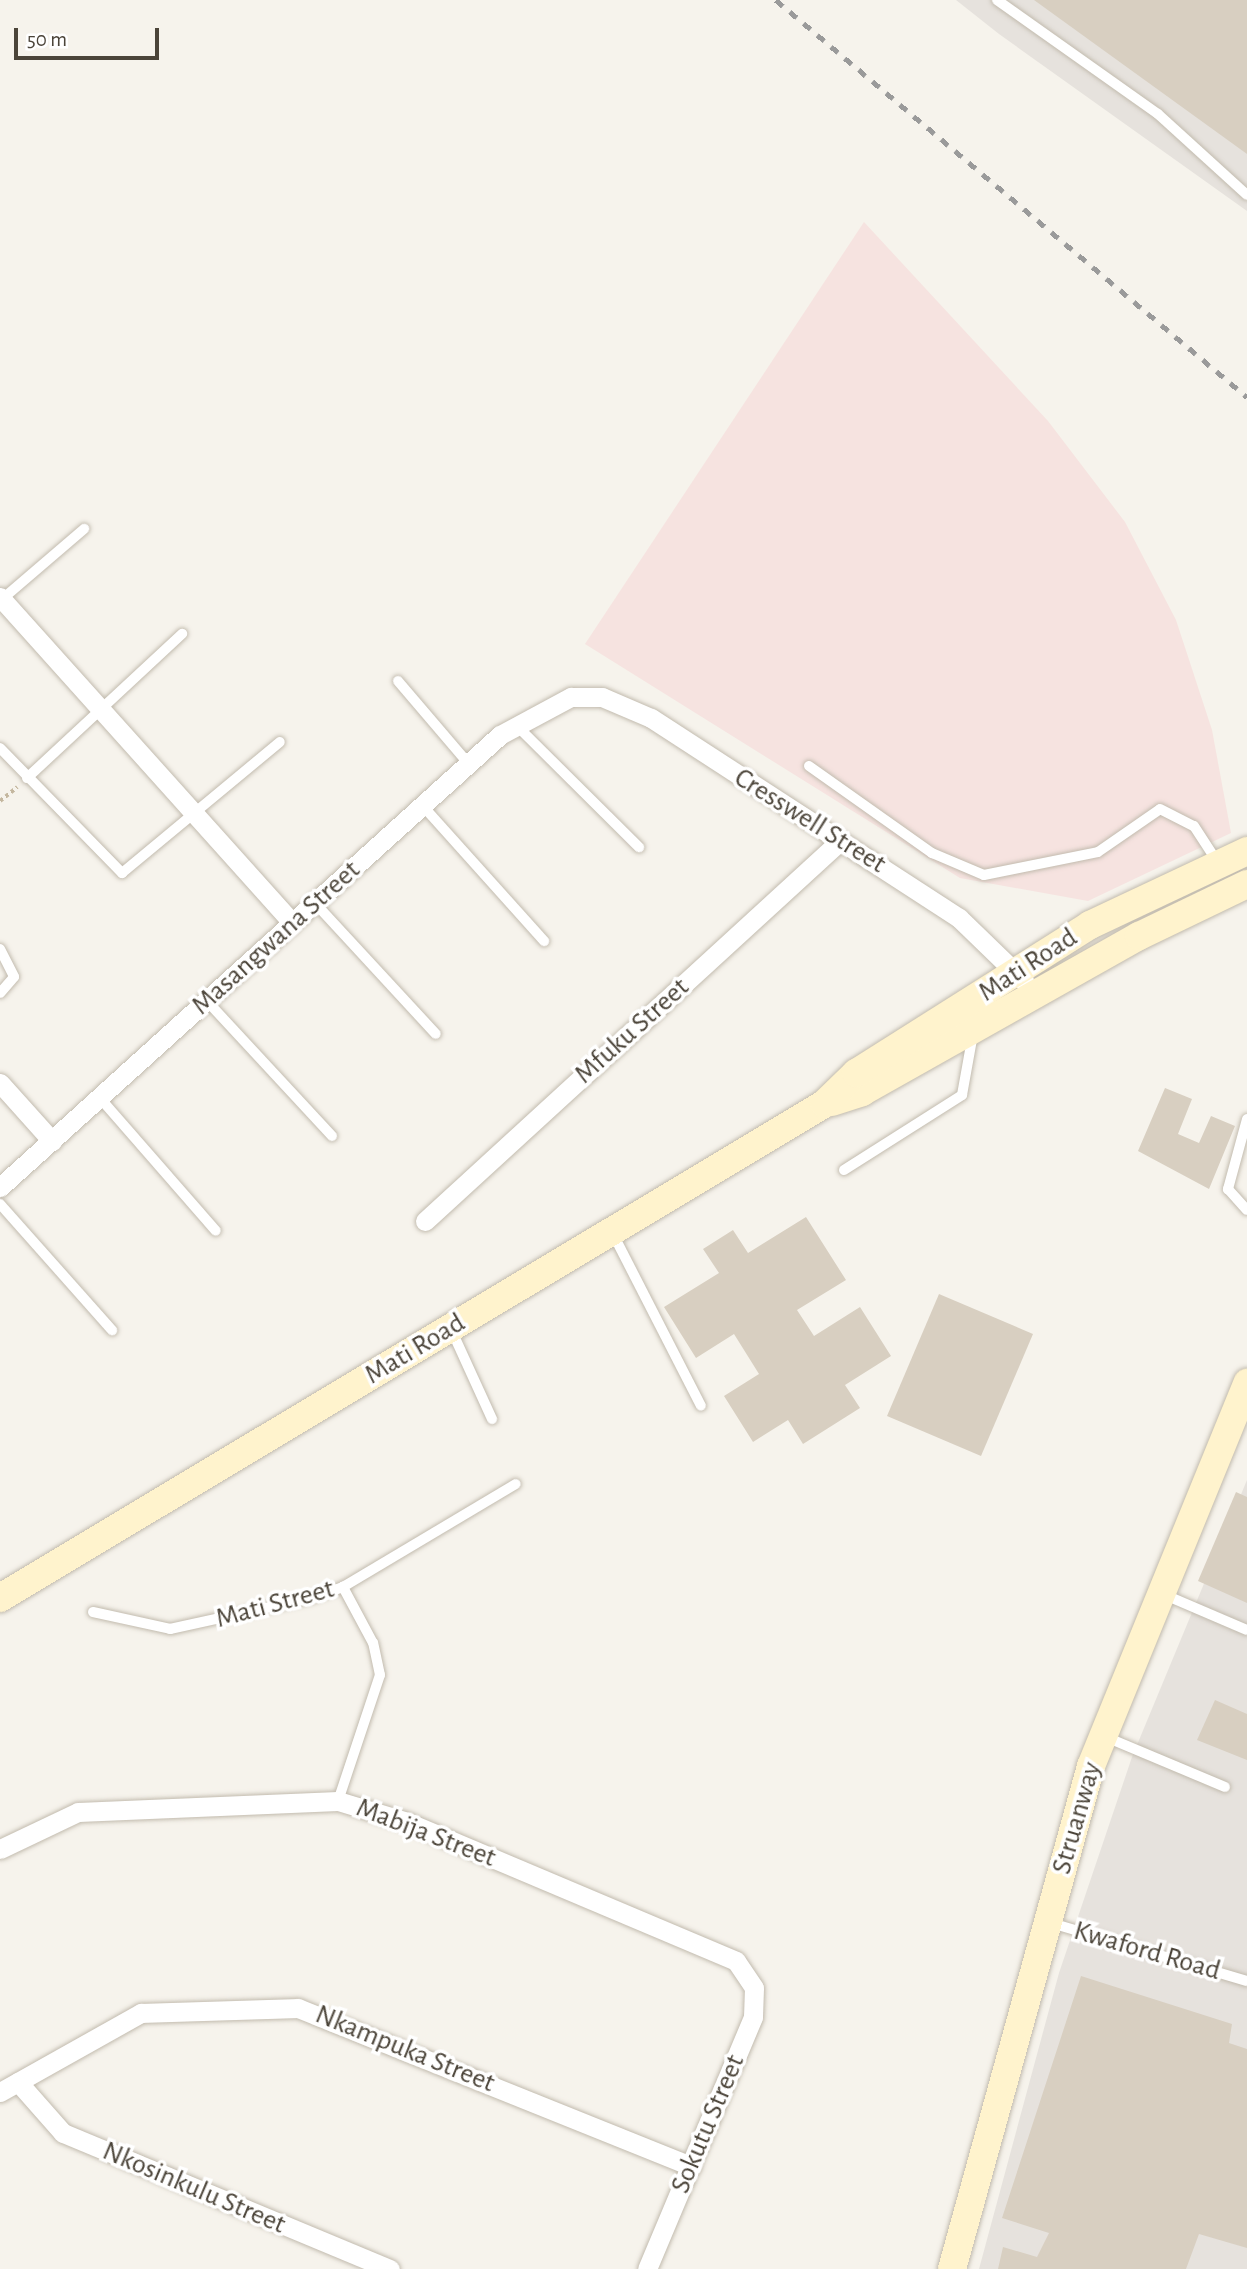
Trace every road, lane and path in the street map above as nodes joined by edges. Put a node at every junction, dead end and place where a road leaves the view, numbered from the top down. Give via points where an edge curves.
1 (997, 0) edge
2 (1247, 195) edge
3 (84, 529) dead end
4 (1, 599) edge
5 (182, 634) dead end
6 (398, 681) dead end
7 (560, 700) joint
8 (101, 708) junction
9 (515, 724) junction
10 (279, 742) dead end
11 (0, 748) edge
12 (468, 763) junction
13 (809, 766) dead end
14 (27, 778) junction
15 (0, 801) edge
16 (422, 805) junction
17 (197, 816) junction
18 (840, 841) junction
19 (639, 847) dead end
20 (1247, 851) edge
21 (1219, 863) junction
22 (1247, 884) edge
23 (315, 903) junction
24 (293, 923) junction
25 (544, 942) dead end
26 (0, 949) edge
27 (1017, 971) junction
28 (0, 993) edge
29 (1034, 995) junction
30 (207, 1001) junction
31 (955, 1031) junction
32 (436, 1034) dead end
33 (967, 1071) junction
34 (0, 1083) edge
35 (100, 1098) junction
36 (1247, 1119) edge
37 (332, 1136) dead end
38 (51, 1141) junction
39 (844, 1170) dead end
40 (0, 1187) edge
41 (0, 1204) edge
42 (1247, 1210) edge
43 (425, 1221) dead end
44 (216, 1231) dead end
45 (612, 1231) junction
46 (451, 1328) junction
47 (112, 1330) dead end
48 (1247, 1383) edge
49 (701, 1406) dead end
50 (492, 1419) dead end
51 (516, 1484) dead end
52 (343, 1587) junction
53 (1159, 1593) junction
54 (2, 1594) edge
55 (93, 1612) dead end
56 (1247, 1630) edge
57 (1102, 1735) junction
58 (1225, 1787) dead end
59 (338, 1801) junction
60 (0, 1849) edge
61 (1047, 1922) junction
62 (749, 1977) joint
63 (1247, 1980) edge
64 (18, 2082) junction
65 (0, 2092) edge
66 (691, 2166) junction
67 (390, 2269) edge
68 (647, 2269) edge
69 (952, 2269) edge

1 - 2 lane via 1158,114
3 - 4 lane
4 - 8 street
5 - 8 lane
6 - 12 lane
7 - 9 street, Masangwana Street
7 - 18 street, Cresswell Street via 602,697 629,706
8 - 14 lane
8 - 17 street
9 - 12 street, Masangwana Street
9 - 19 lane
10 - 17 lane
11 - 14 lane
12 - 16 street, Masangwana Street
13 - 21 lane via 932,853 984,875 1098,852 1160,809 1194,826
14 - 15 path
14 - 17 lane via 122,873
16 - 23 street, Masangwana Street
16 - 25 lane
17 - 24 street
18 - 27 street, Cresswell Street via 979,932
18 - 43 street, Mfuku Street
20 - 21 street, Mati Road
21 - 27 street, Mati Road via 1090,925
22 - 29 street, Mati Road
23 - 24 street, Masangwana Street
23 - 32 lane
24 - 30 street, Masangwana Street
26 - 28 lane via 14,977
27 - 29 street, Cresswell Street
27 - 31 street, Mati Road
29 - 31 street, Mati Road
30 - 35 street, Masangwana Street
30 - 37 lane
31 - 33 lane
31 - 33 lane
31 - 45 street, Mati Road via 862,1092 824,1104
33 - 39 lane via 958,1099
34 - 38 street
35 - 38 street, Masangwana Street
35 - 44 lane
36 - 42 lane via 1228,1189
38 - 40 street, Masangwana Street
41 - 47 lane
45 - 46 street, Mati Road
45 - 49 lane
46 - 50 lane
46 - 54 street, Mati Road
48 - 53 street, Struanway
51 - 52 lane, Mati Street
52 - 55 lane, Mati Street via 170,1629
52 - 59 lane via 373,1643 380,1675
53 - 56 lane
53 - 57 street, Struanway
57 - 58 lane
57 - 61 street, Struanway
59 - 60 street, Mabija Street via 78,1812
59 - 62 street, Mabija Street via 407,1822 722,1953
61 - 63 lane, Kwaford Road
61 - 69 street, Struanway
62 - 66 street, Sokutu Street via 753,2017
64 - 65 street, Nkampuka Street
64 - 66 street, Nkampuka Street via 141,2013 298,2008
64 - 67 street, Nkosinkulu Street via 63,2133
66 - 68 street, Sokutu Street

